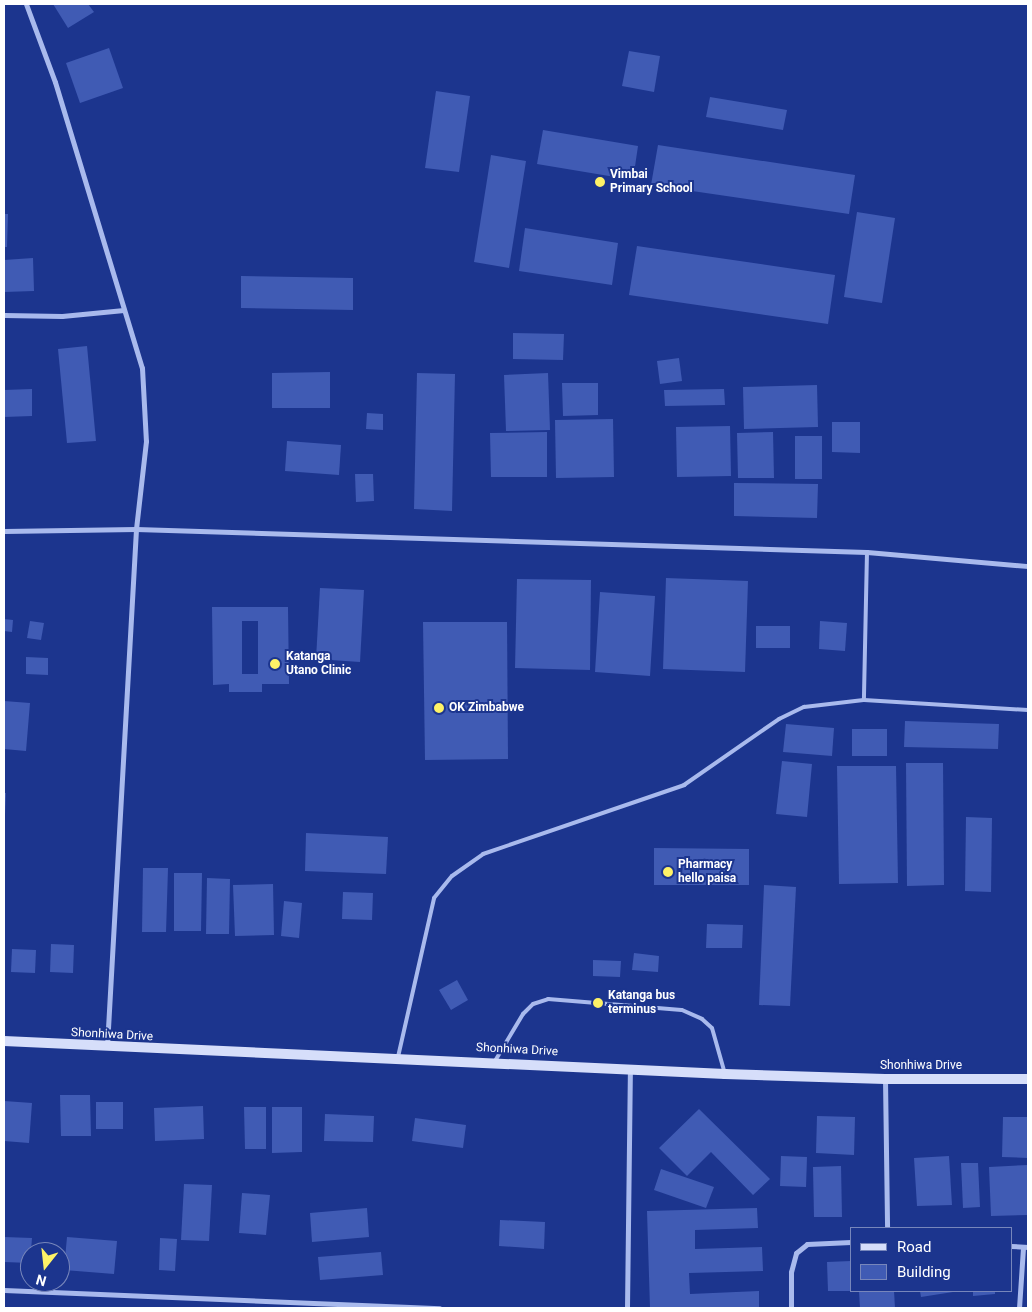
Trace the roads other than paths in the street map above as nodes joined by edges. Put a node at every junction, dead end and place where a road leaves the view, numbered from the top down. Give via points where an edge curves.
1 (26, 4) edge
2 (124, 310) junction
3 (4, 315) edge
4 (136, 529) junction
5 (4, 531) edge
6 (867, 552) junction
7 (1028, 566) edge
8 (864, 700) junction
9 (1028, 710) edge
10 (4, 1041) edge
11 (107, 1048) junction
12 (398, 1057) junction
13 (495, 1061) junction
14 (630, 1069) junction
15 (725, 1074) junction
16 (885, 1079) junction
17 (1028, 1079) edge
18 (887, 1227) edge
19 (850, 1242) edge
20 (1012, 1246) edge
21 (1026, 1247) edge
22 (4, 1290) edge
23 (440, 1308) edge
24 (628, 1308) edge
25 (791, 1308) edge
26 (1019, 1308) edge

1 - 2 street via 55,82
2 - 3 street via 62,316
2 - 4 street via 143,377 146,441
4 - 5 street
4 - 6 street
4 - 11 street
6 - 7 street
6 - 8 lane
8 - 9 lane
8 - 12 lane via 804,707 779,719 684,785 482,854 452,876 434,898
10 - 11 street, Shonhiwa Drive
11 - 12 street, Shonhiwa Drive
12 - 13 street, Shonhiwa Drive
13 - 14 street, Shonhiwa Drive
13 - 15 lane via 523,1014 533,1004 548,999 682,1010 712,1028
14 - 15 street, Shonhiwa Drive
14 - 24 street
15 - 16 street, Shonhiwa Drive
16 - 17 street, Shonhiwa Drive
16 - 18 street
19 - 25 street via 807,1244 796,1253
20 - 21 street
21 - 26 street
22 - 23 street

